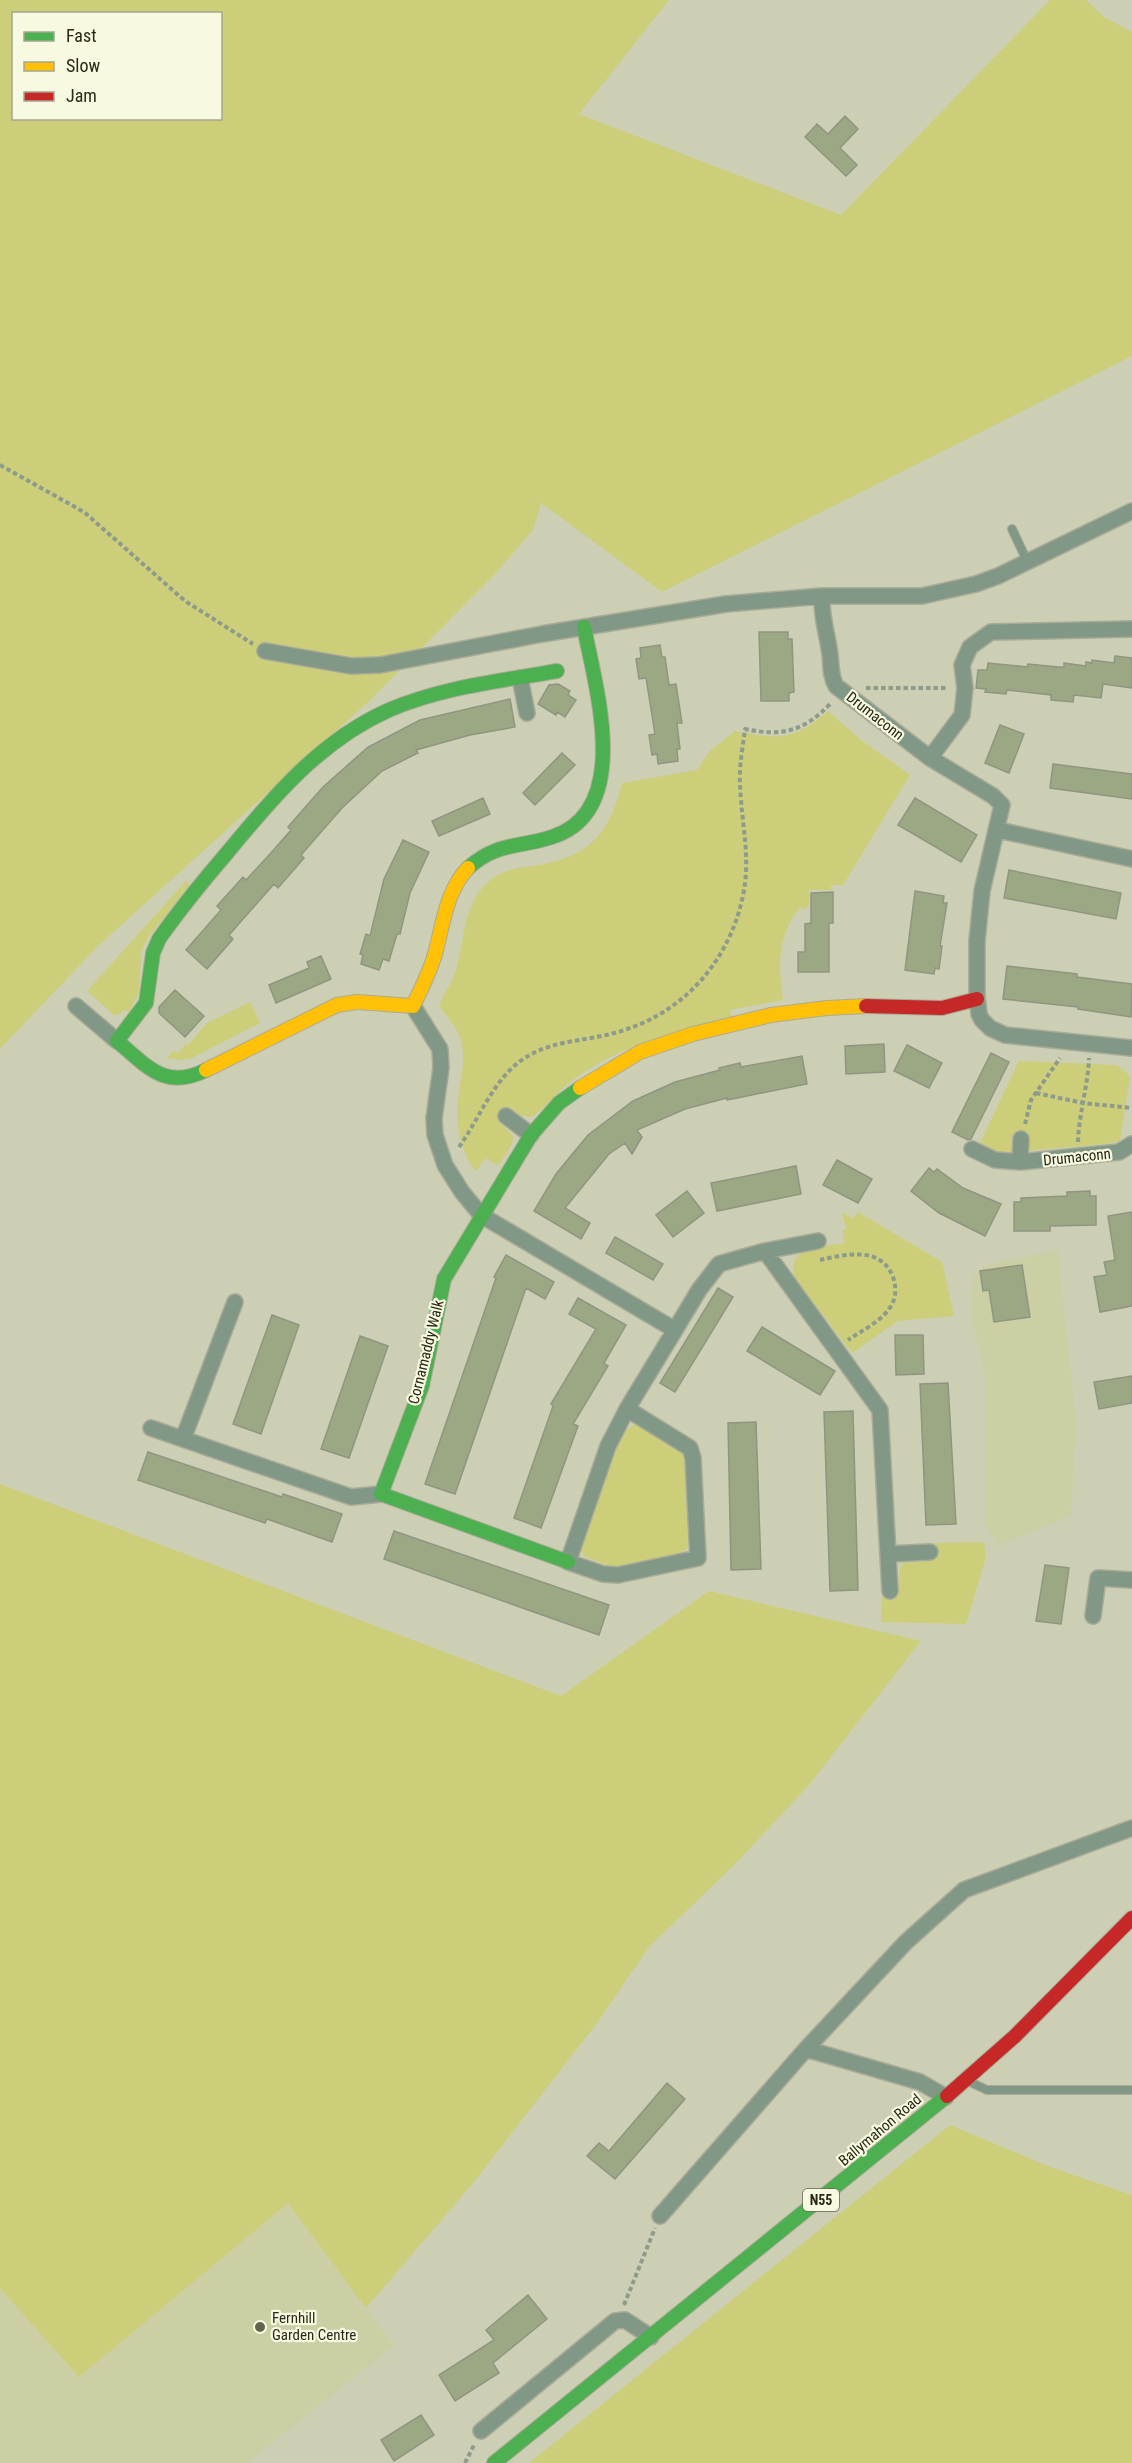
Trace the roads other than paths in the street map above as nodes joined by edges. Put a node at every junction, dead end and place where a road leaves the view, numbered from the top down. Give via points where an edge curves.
1 (1132, 511) edge
2 (1012, 529) dead end
3 (1028, 563) junction
4 (822, 596) junction
5 (584, 627) junction
6 (1132, 629) edge
7 (265, 651) road end
8 (557, 671) dead end
9 (520, 678) junction
10 (526, 713) dead end
11 (930, 758) junction
12 (998, 830) junction
13 (1132, 859) edge
14 (977, 999) junction
15 (76, 1006) dead end
16 (413, 1006) junction
17 (117, 1041) junction
18 (1132, 1048) edge
19 (506, 1116) dead end
20 (531, 1135) junction
21 (1022, 1139) road end
22 (1132, 1144) edge
23 (972, 1149) dead end
24 (1020, 1162) junction
25 (481, 1215) junction
26 (818, 1241) dead end
27 (765, 1251) junction
28 (235, 1302) dead end
29 (675, 1330) junction
30 (627, 1409) junction
31 (151, 1428) dead end
32 (183, 1439) junction
33 (381, 1494) junction
34 (930, 1552) dead end
35 (889, 1554) junction
36 (568, 1562) junction
37 (1132, 1580) edge
38 (890, 1591) dead end
39 (1093, 1616) dead end
40 (1132, 1828) edge
41 (1132, 1918) edge
42 (806, 2049) junction
43 (966, 2080) junction
44 (1132, 2090) edge
45 (946, 2097) junction
46 (660, 2216) road end
47 (651, 2337) junction
48 (481, 2431) dead end
49 (494, 2463) edge

1 - 3 street
2 - 3 lane
3 - 4 street via 976,584 922,596
4 - 5 street via 726,604
4 - 11 street, Drumaconn via 821,613 836,686
5 - 7 street via 380,665 340,665
5 - 16 street via 604,746 602,774 593,800 581,820 565,833 492,850 465,870 452,890 428,977
6 - 11 street via 991,632 970,647 962,665 962,715
8 - 9 street
9 - 10 street
9 - 17 street via 418,699 365,721 321,752 246,830 167,927 150,956 145,1005
11 - 12 street, Drumaconn via 1000,802
12 - 13 street
12 - 14 street, Drumaconn via 980,910
14 - 18 street, Drumaconn via 982,1020 1005,1035
14 - 20 street, Cornamaddy Walk via 942,1008 889,1005 808,1010 693,1034 640,1052 589,1080 559,1103
15 - 17 street
16 - 17 street via 357,1002 337,1005 193,1077 159,1076
16 - 25 street via 441,1056 434,1118 439,1150 454,1182
19 - 20 street
20 - 25 street, Cornamaddy Walk
21 - 24 street, Drumaconn
22 - 24 street, Drumaconn via 1119,1152
23 - 24 street, Drumaconn via 995,1160
25 - 29 street
25 - 33 street, Cornamaddy Walk via 444,1279 422,1386
26 - 27 street
27 - 29 street via 719,1264
27 - 35 street via 880,1410
28 - 32 street
29 - 30 street
30 - 36 street via 608,1446
30 - 36 street via 690,1448 698,1565 618,1575
31 - 32 street
32 - 33 street via 351,1497
33 - 36 street
34 - 35 street
35 - 38 street
37 - 39 street via 1098,1578
40 - 42 street via 964,1890 906,1942
41 - 43 street, Ballymahon Road / N55
42 - 45 street via 920,2082
42 - 46 street
43 - 44 lane via 987,2090
43 - 45 street, Ballymahon Road / N55
45 - 47 street, Ballymahon Road / N55
47 - 48 street via 625,2320 618,2320
47 - 49 street, Ballymahon Road / N55

